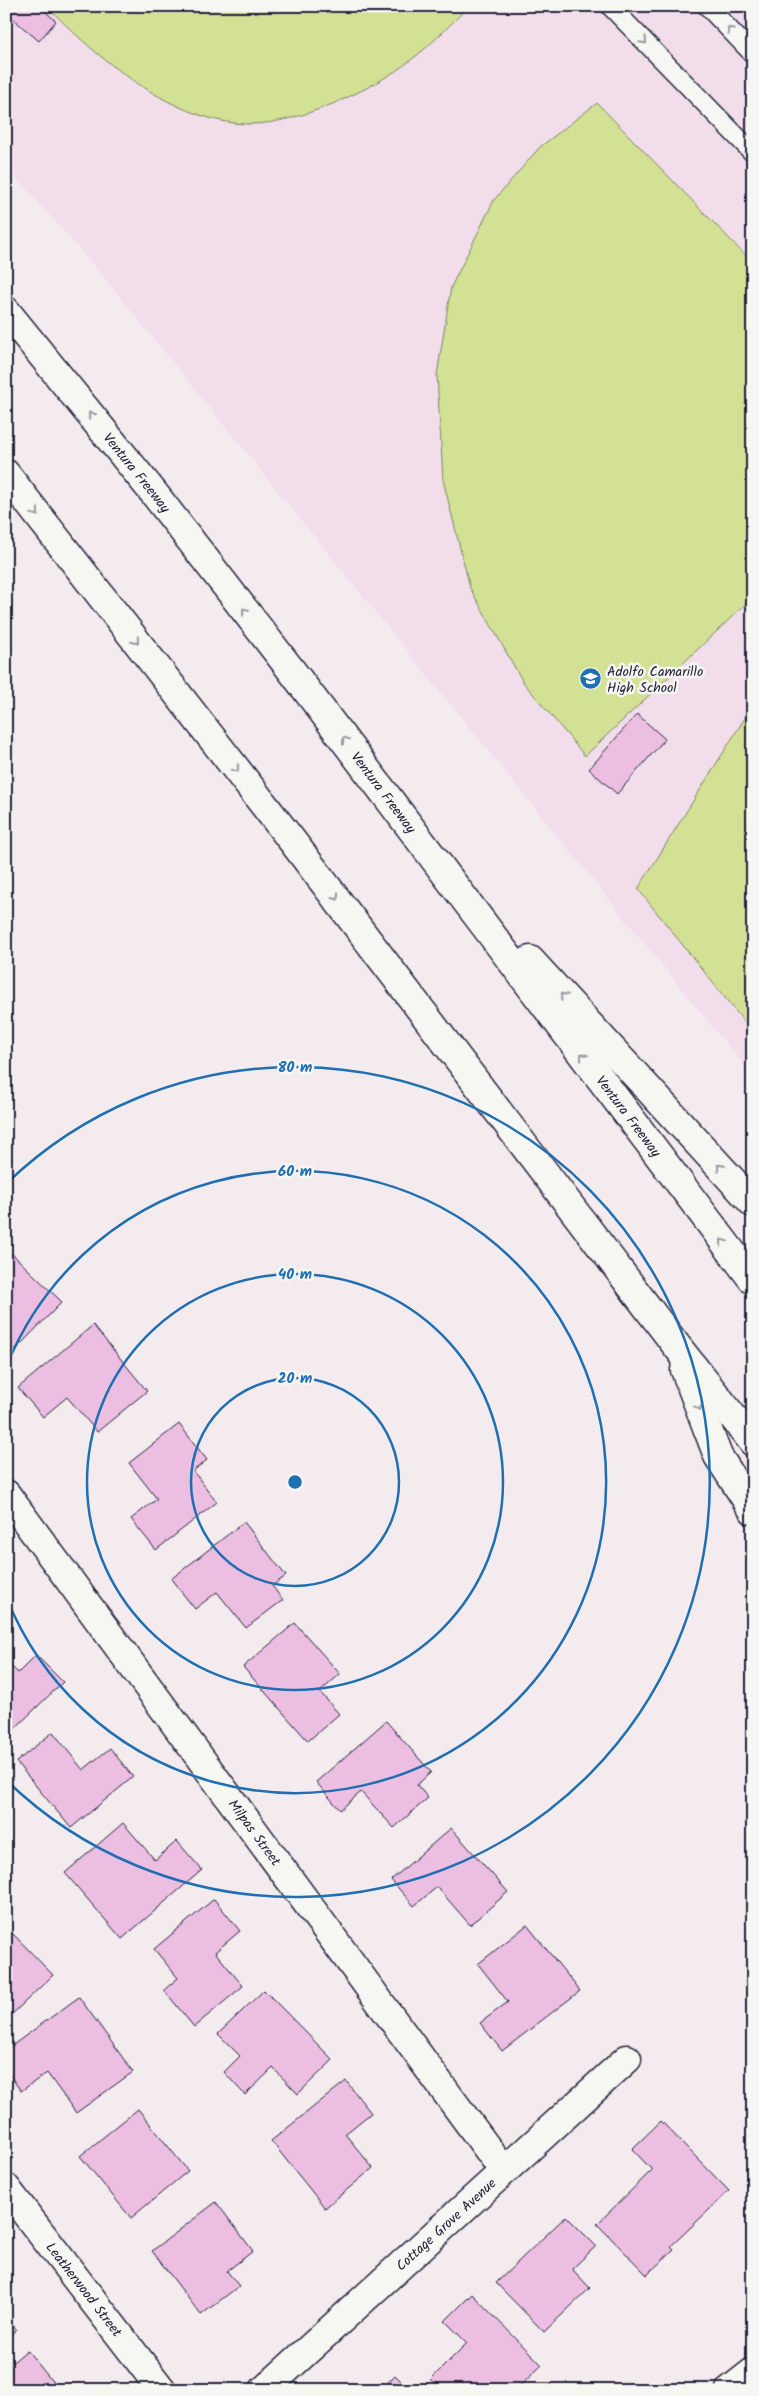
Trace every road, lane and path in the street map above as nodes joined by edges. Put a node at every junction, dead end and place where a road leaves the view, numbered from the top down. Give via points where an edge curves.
1 (610, 6) edge
2 (707, 6) edge
3 (753, 54) edge
4 (753, 153) edge
5 (6, 311) edge
6 (6, 474) edge
7 (415, 835) junction
8 (753, 1203) edge
9 (753, 1280) edge
10 (676, 1345) junction
11 (753, 1442) edge
12 (6, 1494) edge
13 (753, 1510) edge
14 (627, 2059) dead end
15 (504, 2171) junction
16 (6, 2188) edge
17 (753, 2372) edge
18 (162, 2390) edge
19 (264, 2390) edge
20 (730, 2390) edge

1 -> 4 lane
3 -> 2 lane
7 -> 5 main road, Ventura Freeway via 159,499
6 -> 10 main road via 293,842
8 -> 7 main road
9 -> 7 main road, Ventura Freeway
10 - 11 main road
10 -> 13 main road via 718,1456
12 - 15 main road, Milpas Street
14 - 15 main road, Cottage Grove Avenue
15 - 19 main road, Cottage Grove Avenue
16 - 18 main road, Leatherwood Street
17 - 20 main road

